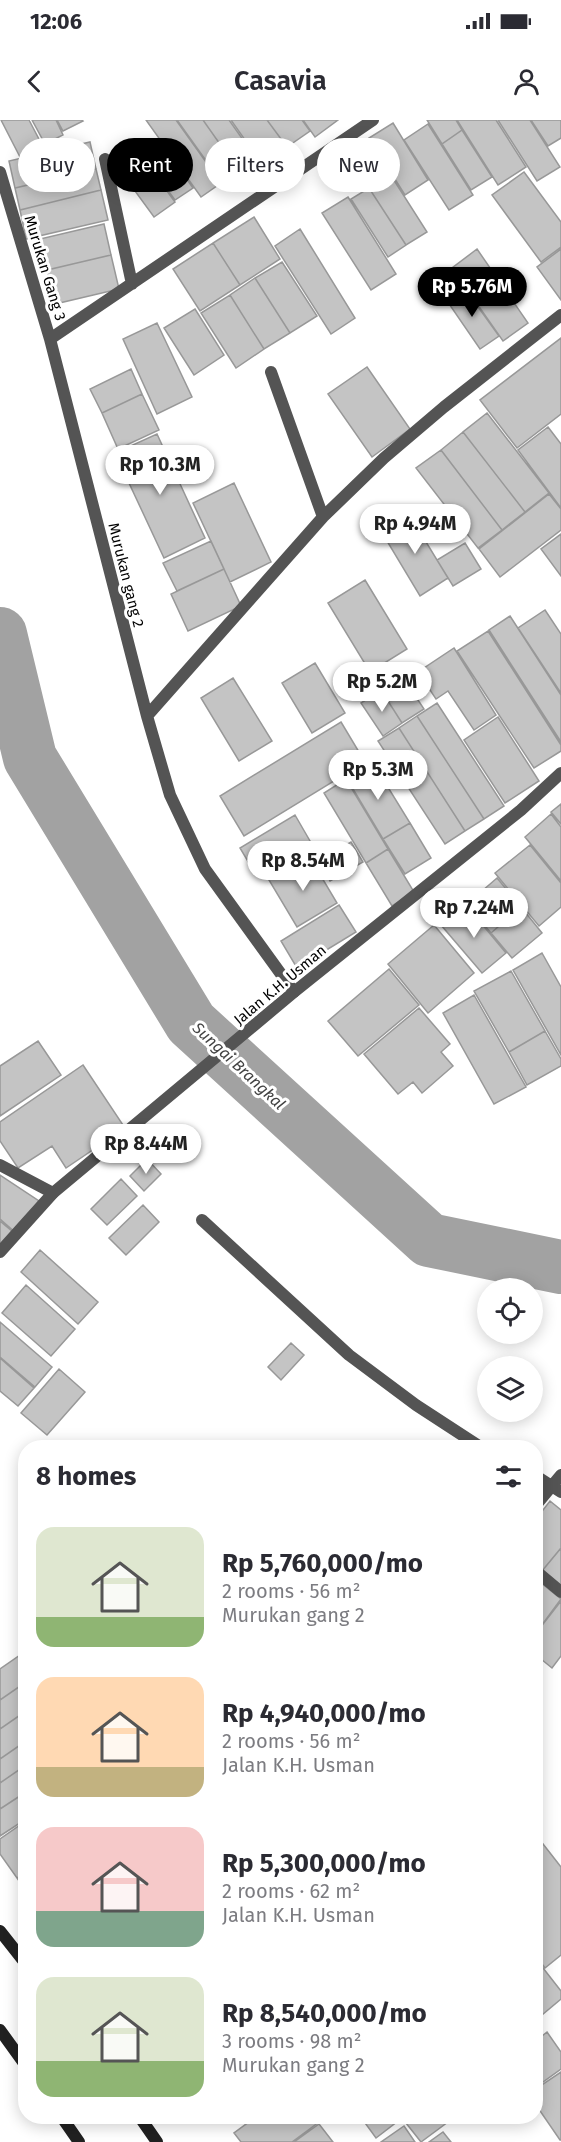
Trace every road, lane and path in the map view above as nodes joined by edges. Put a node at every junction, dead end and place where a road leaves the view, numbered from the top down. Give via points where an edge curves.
1 (373, 120) edge
2 (105, 159) dead end
3 (0, 172) edge
4 (132, 284) junction
5 (561, 315) edge
6 (50, 339) junction
7 (271, 372) dead end
8 (323, 517) junction
9 (147, 716) junction
10 (561, 773) edge
11 (294, 992) junction
12 (0, 1165) edge
13 (53, 1193) junction
14 (202, 1220) dead end
15 (0, 1252) edge
16 (470, 1440) edge
17 (543, 1479) edge
18 (558, 1484) edge
19 (543, 1498) edge
20 (543, 1577) edge
21 (561, 1592) edge
22 (0, 1931) edge
23 (18, 1954) edge
24 (0, 2030) edge
25 (18, 2055) edge
26 (67, 2124) edge
27 (145, 2124) edge
28 (79, 2142) edge
29 (157, 2142) edge

1 - 4 street
2 - 4 street
3 - 6 street, Murukan Gang 3
4 - 6 street
5 - 8 street via 384,458
6 - 9 street, Murukan gang 2
7 - 8 street
8 - 9 street
9 - 11 street, Murukan gang 2 via 170,795 205,869
10 - 11 street, Jalan K.H. Usman via 521,810
11 - 13 street, Jalan K.H. Usman
12 - 13 street
13 - 15 street, Jalan K.H. Usman
14 - 16 street via 349,1355
17 - 18 street
18 - 19 street
20 - 21 street
22 - 23 main road
24 - 25 main road
26 - 28 main road
27 - 29 main road

